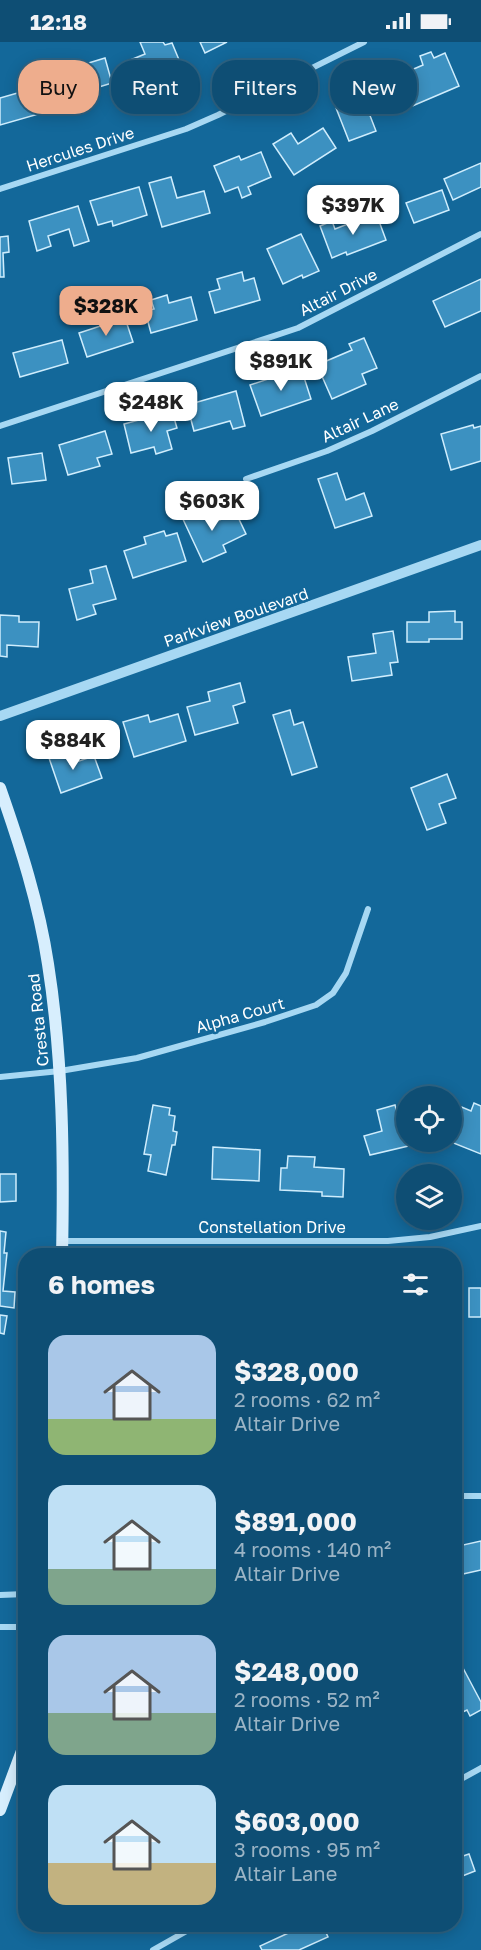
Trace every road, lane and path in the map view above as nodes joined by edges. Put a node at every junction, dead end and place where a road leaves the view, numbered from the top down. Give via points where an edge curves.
1 (364, 42) edge
2 (0, 189) edge
3 (480, 237) edge
4 (481, 376) edge
5 (0, 426) edge
6 (246, 479) dead end
7 (481, 545) edge
8 (0, 716) edge
9 (0, 788) edge
10 (368, 909) dead end
11 (60, 1071) junction
12 (0, 1077) edge
13 (481, 1226) edge
14 (62, 1241) junction
15 (62, 1248) edge
16 (462, 1496) edge
17 (481, 1496) edge
18 (18, 1594) edge
19 (0, 1595) edge
20 (0, 1627) edge
21 (18, 1627) edge
22 (18, 1762) edge
23 (481, 1768) edge
24 (462, 1779) edge
25 (0, 1810) edge
26 (186, 1932) edge
27 (153, 1950) edge

1 - 2 street, Hercules Drive via 186,129
3 - 5 street, Altair Drive via 298,328
4 - 6 street, Altair Lane via 327,451
7 - 8 street, Parkview Boulevard
9 - 11 main road, Cresta Road via 37,909 48,964
10 - 11 street, Alpha Court via 346,973 333,993 316,1005 171,1050
11 - 12 street
11 - 14 main road, Cresta Road
13 - 14 street, Constellation Drive via 388,1241
14 - 15 main road, Cresta Road
16 - 17 street
18 - 19 street
20 - 21 street
22 - 25 main road
23 - 24 street
26 - 27 street

